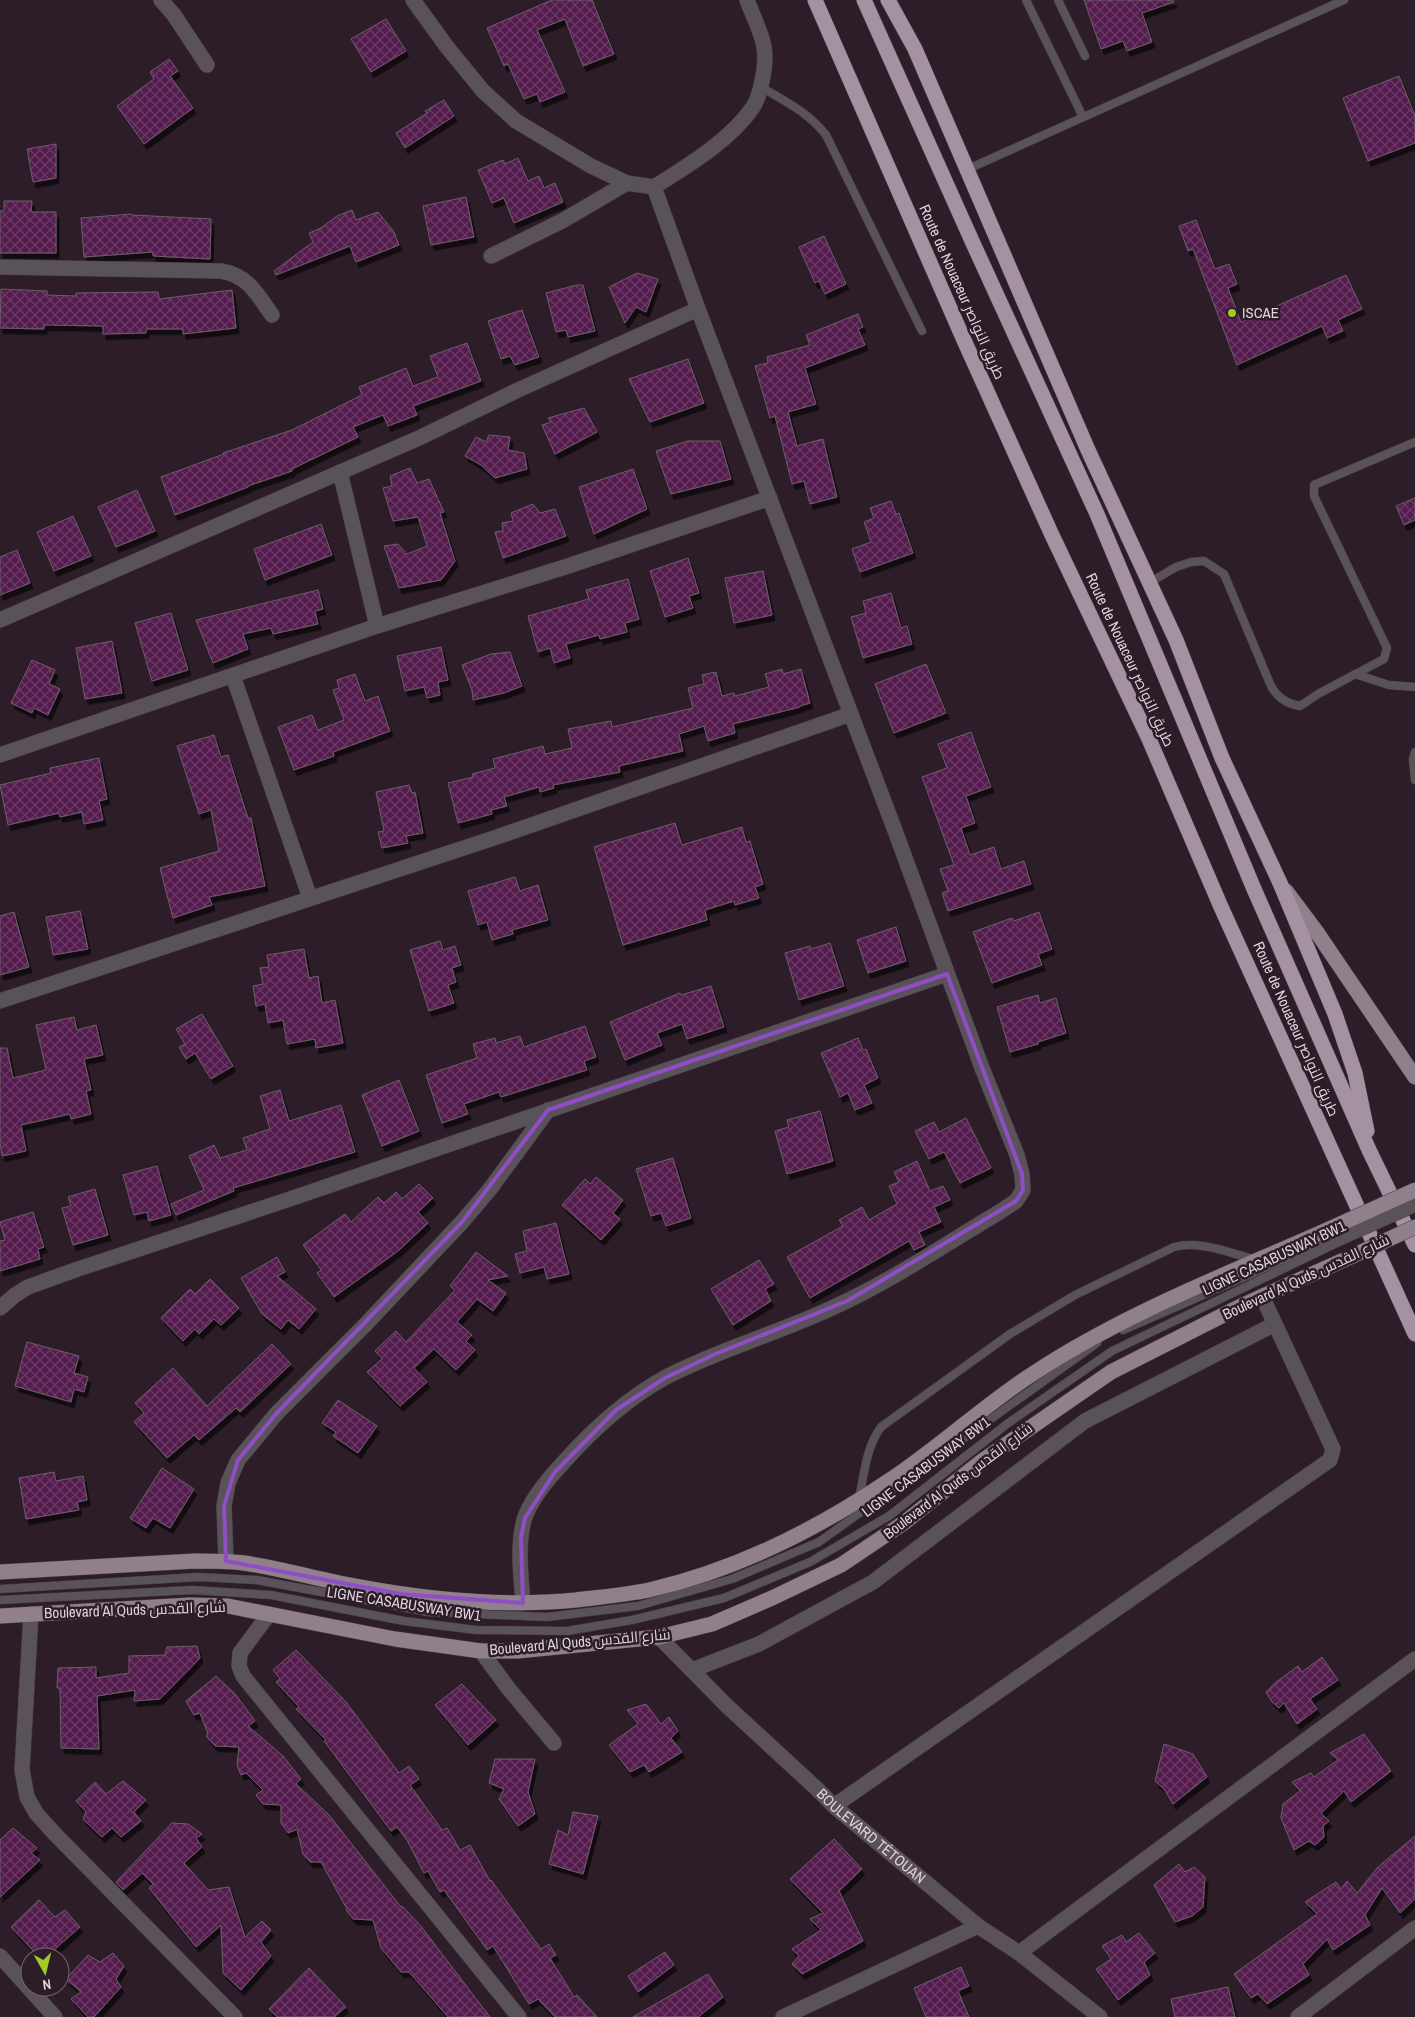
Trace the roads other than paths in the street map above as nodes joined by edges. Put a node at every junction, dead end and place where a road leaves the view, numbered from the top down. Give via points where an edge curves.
1 (161, 0) edge
2 (413, 0) edge
3 (746, 0) edge
4 (815, 0) edge
5 (864, 0) edge
6 (888, 0) edge
7 (1026, 0) edge
8 (1058, 0) edge
9 (1344, 0) edge
10 (1085, 56) dead end
11 (207, 65) dead end
12 (761, 87) junction
13 (1083, 117) junction
14 (968, 169) junction
15 (627, 184) junction
16 (654, 187) junction
17 (492, 256) dead end
18 (0, 267) edge
19 (698, 309) junction
20 (272, 315) dead end
21 (922, 330) dead end
22 (1415, 442) edge
23 (340, 472) junction
24 (770, 498) junction
25 (1149, 583) junction
26 (0, 620) edge
27 (377, 626) junction
28 (1355, 674) junction
29 (233, 676) junction
30 (1415, 687) edge
31 (851, 714) junction
32 (1415, 752) edge
33 (0, 755) edge
34 (1415, 780) edge
35 (1280, 883) junction
36 (310, 898) junction
37 (946, 974) junction
38 (0, 1001) edge
39 (1415, 1077) edge
40 (548, 1110) junction
41 (1370, 1150) junction
42 (1415, 1190) edge
43 (1415, 1201) edge
44 (1415, 1208) edge
45 (1415, 1227) edge
46 (1333, 1237) junction
47 (1415, 1245) edge
48 (1258, 1260) junction
49 (1262, 1296) junction
50 (0, 1308) edge
51 (1274, 1324) junction
52 (1415, 1334) edge
53 (859, 1500) junction
54 (226, 1561) junction
55 (0, 1572) edge
56 (0, 1589) edge
57 (0, 1600) edge
58 (523, 1603) junction
59 (31, 1614) junction
60 (269, 1614) junction
61 (0, 1616) edge
62 (659, 1637) junction
63 (481, 1651) junction
64 (1415, 1659) edge
65 (692, 1670) junction
66 (554, 1743) dead end
67 (834, 1806) junction
68 (978, 1926) junction
69 (1415, 1928) edge
70 (1019, 1953) junction
71 (0, 1956) edge
72 (55, 2017) edge
73 (235, 2017) edge
74 (519, 2017) edge
75 (783, 2017) edge
76 (1100, 2017) edge
77 (1298, 2017) edge

1 - 11 street
2 - 15 street via 483,91 509,116
3 - 12 street via 764,47
4 - 52 highway, Route de Nouaceur طريق النواصر via 963,338 1051,533 1150,739 1221,907
5 - 41 highway, Route de Nouaceur طريق النواصر via 1097,514 1254,889
6 - 14 highway via 915,49
7 - 13 lane
8 - 10 lane
9 - 13 lane
12 - 16 street via 754,106 740,123 702,155
12 - 21 lane via 806,113 826,135
13 - 14 lane
14 - 25 highway via 1084,441
15 - 16 street
15 - 17 street
16 - 19 street
18 - 20 street via 221,271 247,281
19 - 23 street
19 - 24 street
22 - 28 lane via 1314,485 1314,496 1387,648 1384,659
23 - 26 street
23 - 27 street
24 - 27 street
24 - 31 street
25 - 28 lane via 1191,562 1204,561 1224,574 1270,686 1276,696 1291,705 1300,706
25 - 35 highway via 1176,640 1222,758
27 - 29 street
28 - 30 lane via 1389,685
29 - 33 street
29 - 36 street
31 - 36 street via 506,834
31 - 37 street
32 - 34 lane
35 - 39 main road
35 - 41 highway via 1345,1042 1363,1105
36 - 38 street
37 - 40 street
37 - 58 street via 1022,1174 1023,1190 1016,1201 848,1301 713,1355 673,1374 616,1410 586,1436 555,1472 525,1518 521,1537
40 - 50 street via 54,1277 28,1287
40 - 54 street via 462,1222 366,1325 276,1414 238,1460 228,1483 224,1506
41 - 47 highway, Route de Nouaceur طريق النواصر
42 - 46 main road, bridge
43 - 46 lane, LIGNE CASABUSWAY BW1, bridge
44 - 46 lane, LIGNE CASABUSWAY BW1, bridge
45 - 49 main road, Boulevard Al Quds شارع القدس, bridge
46 - 48 main road
46 - 56 lane, LIGNE CASABUSWAY BW1 via 1104,1338 819,1542 732,1579 638,1606 547,1617 428,1612 257,1580 198,1577
46 - 57 lane, LIGNE CASABUSWAY BW1 via 1112,1350 1007,1424 889,1516 810,1562 724,1598 568,1631 476,1630 271,1595 192,1590
48 - 53 main road via 1105,1331 1034,1373
48 - 53 lane via 1200,1246 1181,1245 1075,1295 1010,1334 881,1427 870,1449
49 - 51 street
49 - 62 main road, Boulevard Al Quds شارع القدس via 1111,1372 990,1455 905,1522 841,1565 712,1624
51 - 65 street via 1085,1421 873,1582 759,1644
51 - 67 street via 1333,1450 1330,1460
53 - 58 main road via 772,1549 717,1572 647,1590
54 - 55 main road
54 - 58 main road via 400,1594
59 - 60 main road, Boulevard Al Quds شارع القدس via 190,1605 228,1606
59 - 61 main road, Boulevard Al Quds شارع القدس
59 - 73 street via 22,1770 27,1797 36,1813
60 - 63 main road, Boulevard Al Quds شارع القدس via 395,1639
60 - 74 street via 240,1653 239,1666 243,1676
62 - 63 main road, Boulevard Al Quds شارع القدس via 517,1651
62 - 65 street, BOULEVARD TÉTOUAN
63 - 66 street
64 - 70 street
65 - 67 street, BOULEVARD TÉTOUAN
67 - 68 street, BOULEVARD TÉTOUAN
68 - 70 street, BOULEVARD TÉTOUAN
68 - 75 street
69 - 77 street
70 - 76 street, BOULEVARD TÉTOUAN
71 - 72 street

